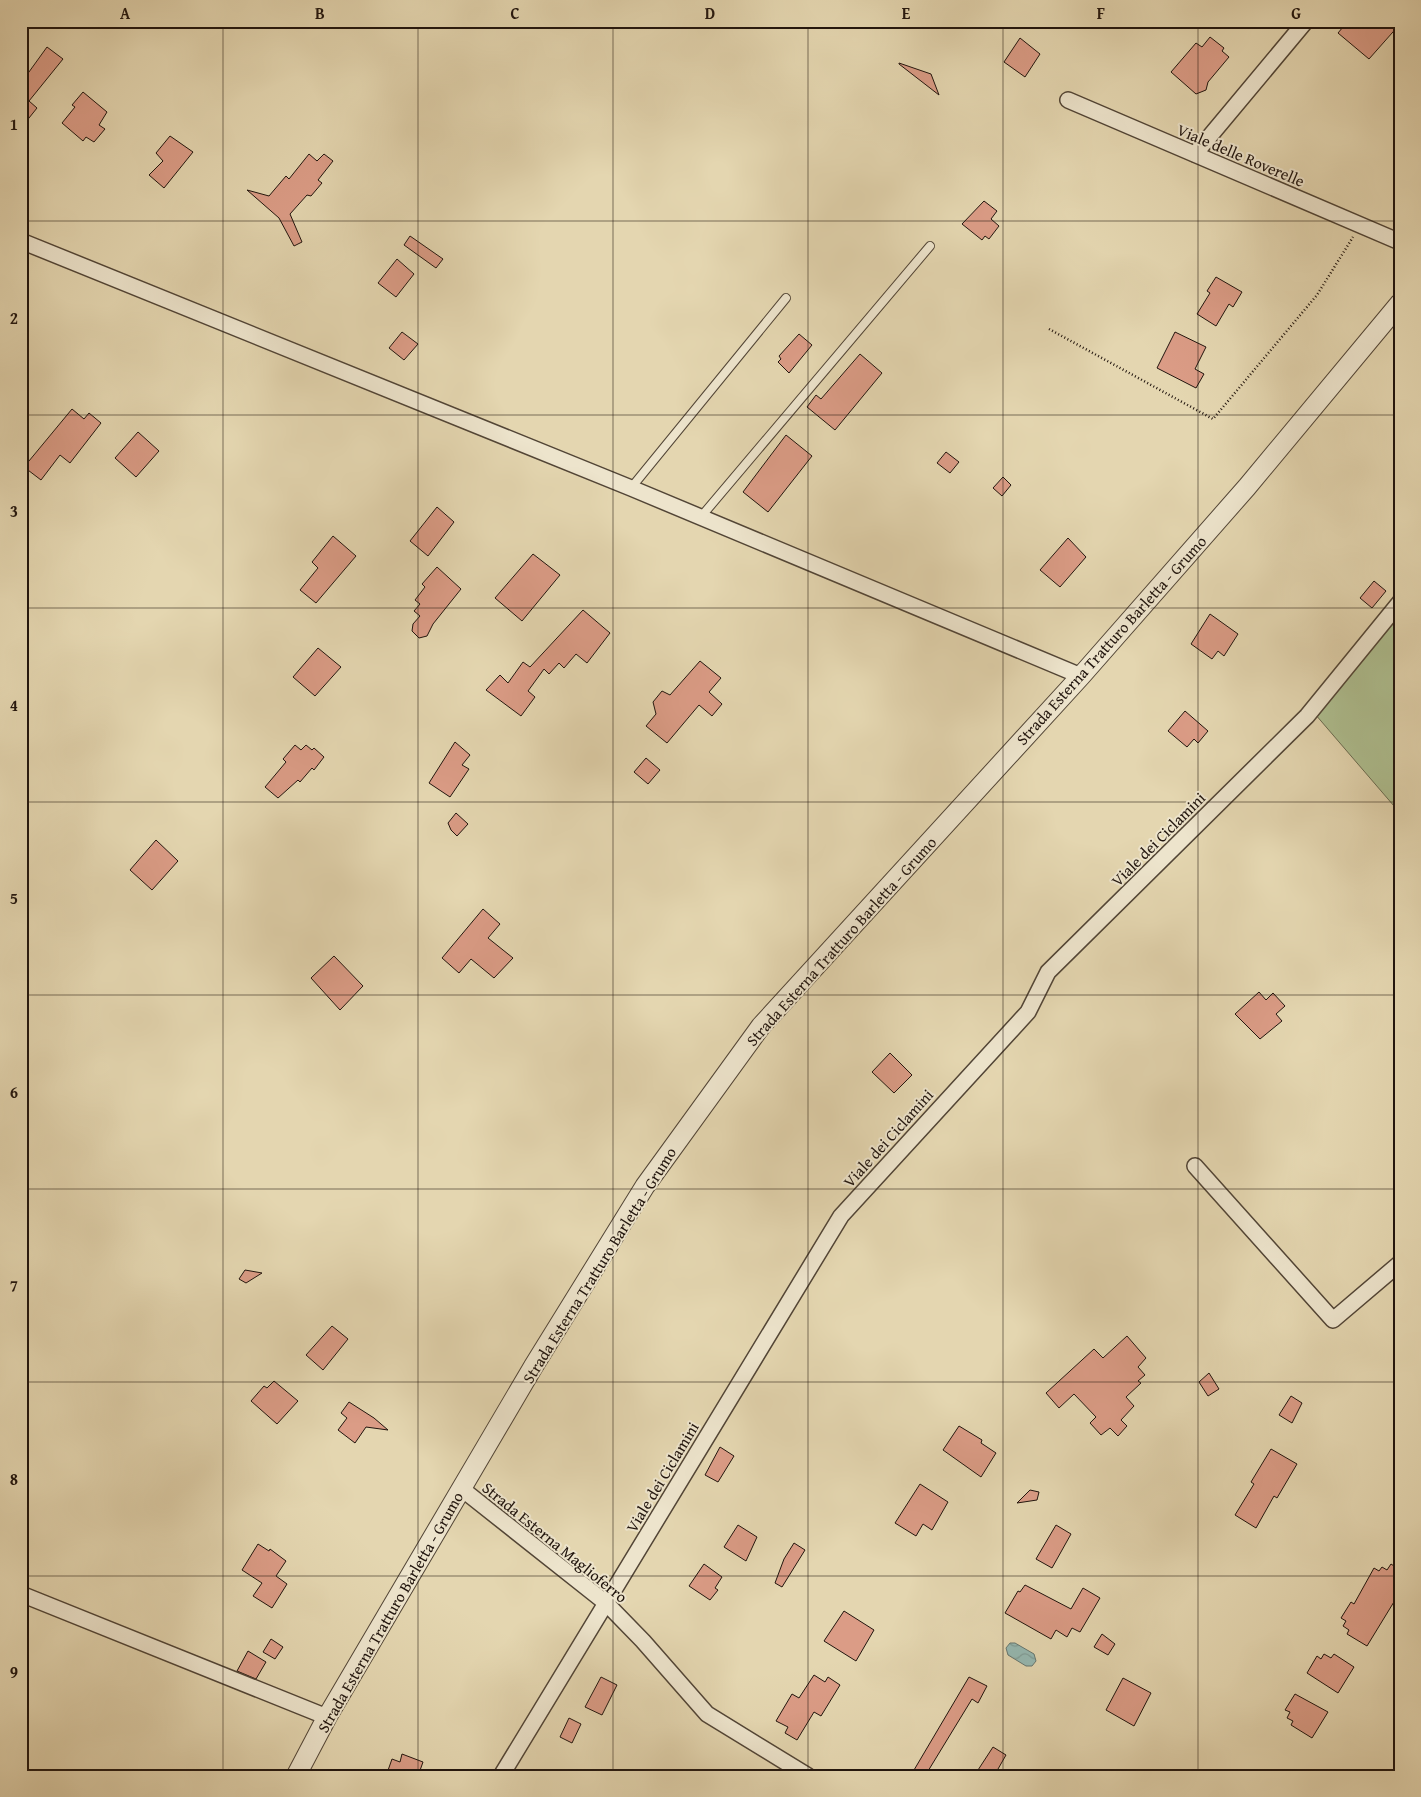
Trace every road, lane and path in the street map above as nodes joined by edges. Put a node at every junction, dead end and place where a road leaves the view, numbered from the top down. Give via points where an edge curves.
1 (1306, 21) edge
2 (1068, 100) dead end
3 (1196, 154) junction
4 (1361, 225) junction
5 (21, 241) edge
6 (1400, 242) edge
7 (930, 246) dead end
8 (786, 298) dead end
9 (1400, 303) edge
10 (1049, 329) dead end
11 (631, 488) junction
12 (700, 518) junction
13 (1400, 602) edge
14 (1081, 676) junction
15 (1195, 1166) dead end
16 (1400, 1263) edge
17 (462, 1489) junction
18 (21, 1594) edge
19 (606, 1603) junction
20 (327, 1717) junction
21 (296, 1776) edge
22 (501, 1776) edge
23 (808, 1776) edge

1 - 3 street
2 - 3 street, Viale delle Roverelle
3 - 4 street, Viale delle Roverelle
4 - 6 street, Viale delle Roverelle
4 - 10 path via 1317,295 1213,419
5 - 11 street
7 - 12 lane
8 - 11 lane
9 - 14 street, Strada Esterna Tratturo Barletta - Grumo via 1247,487
11 - 12 street
12 - 14 street
13 - 19 street, Viale dei Ciclamini via 1307,716 1048,972 1028,1012 841,1216
14 - 17 street, Strada Esterna Tratturo Barletta - Grumo via 761,1026 645,1186 533,1366
15 - 16 street via 1333,1320
17 - 19 street, Strada Esterna Maglioferro
17 - 20 street, Strada Esterna Tratturo Barletta - Grumo
18 - 20 street
19 - 22 street, Viale dei Ciclamini
19 - 23 street, Strada Esterna Maglioferro via 707,1714
20 - 21 street, Strada Esterna Tratturo Barletta - Grumo

